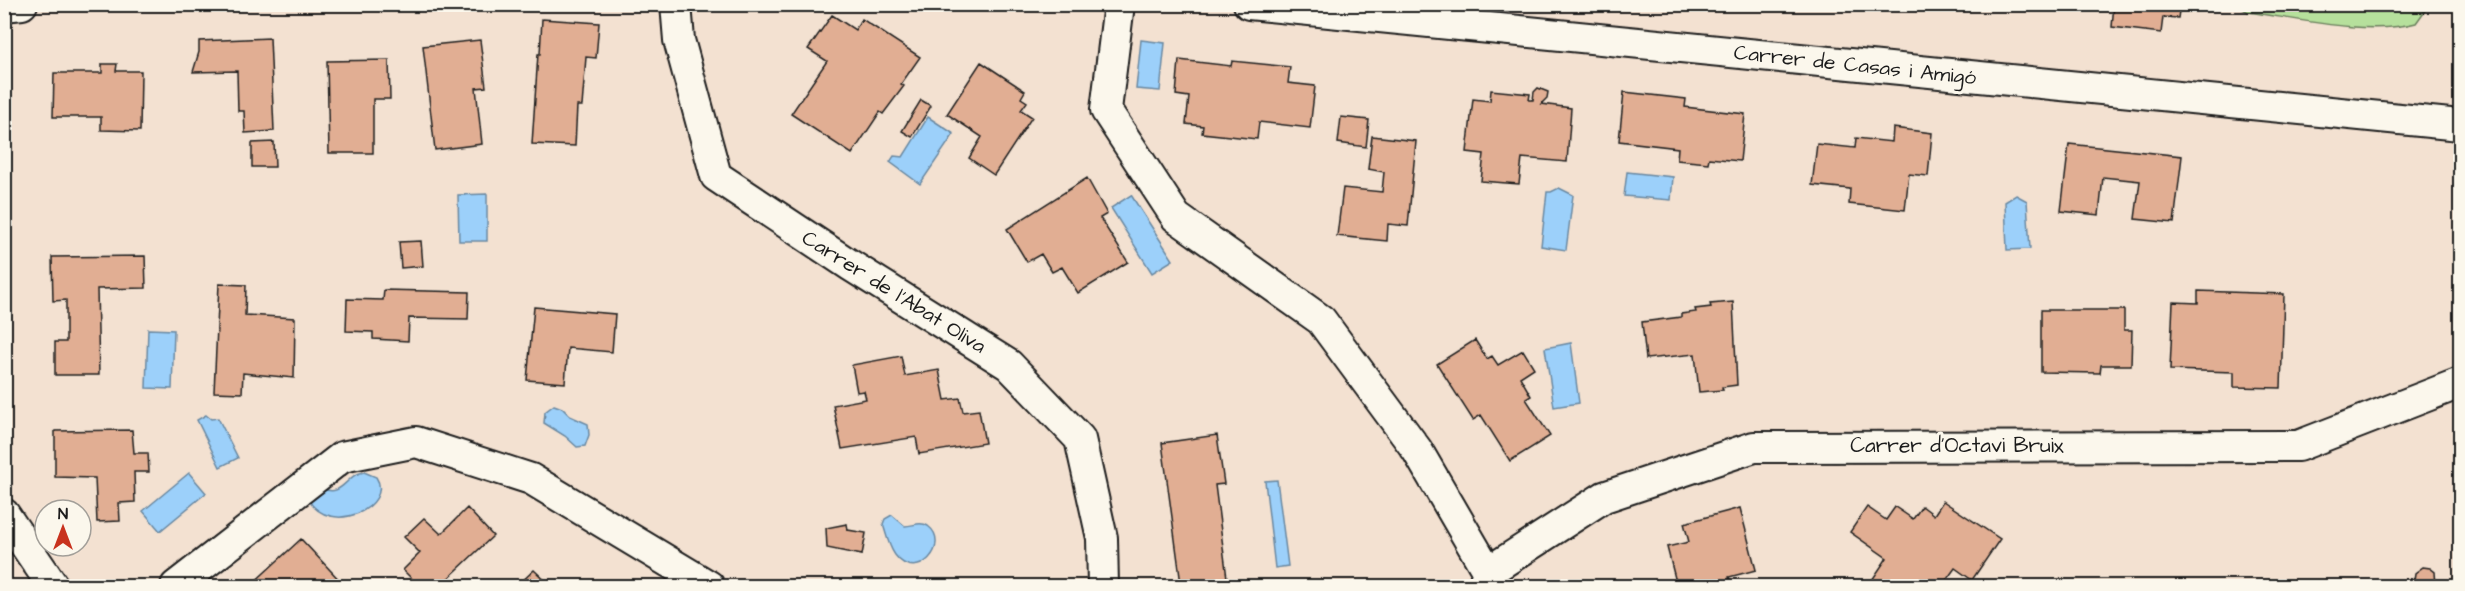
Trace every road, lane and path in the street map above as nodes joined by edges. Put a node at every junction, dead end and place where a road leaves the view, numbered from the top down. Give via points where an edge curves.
1 (22, 4) edge
2 (676, 4) edge
3 (1119, 4) edge
4 (1249, 4) edge
5 (4, 6) edge
6 (2460, 125) edge
7 (2460, 383) edge
8 (4, 514) edge
9 (1486, 579) edge
10 (53, 586) edge
11 (176, 586) edge
12 (710, 586) edge
13 (1103, 586) edge

1 - 5 street
2 - 13 street, Carrer de l'Abat Oliva via 679,40 716,176 1009,365 1080,439 1102,538
3 - 9 street via 1106,110 1176,217 1321,321 1417,450
4 - 6 street, Carrer de Casas i Amigó
7 - 9 street, Carrer d'Octavi Bruix via 2298,446 1754,447 1604,497
8 - 10 street
11 - 12 street via 342,457 416,442 531,479

